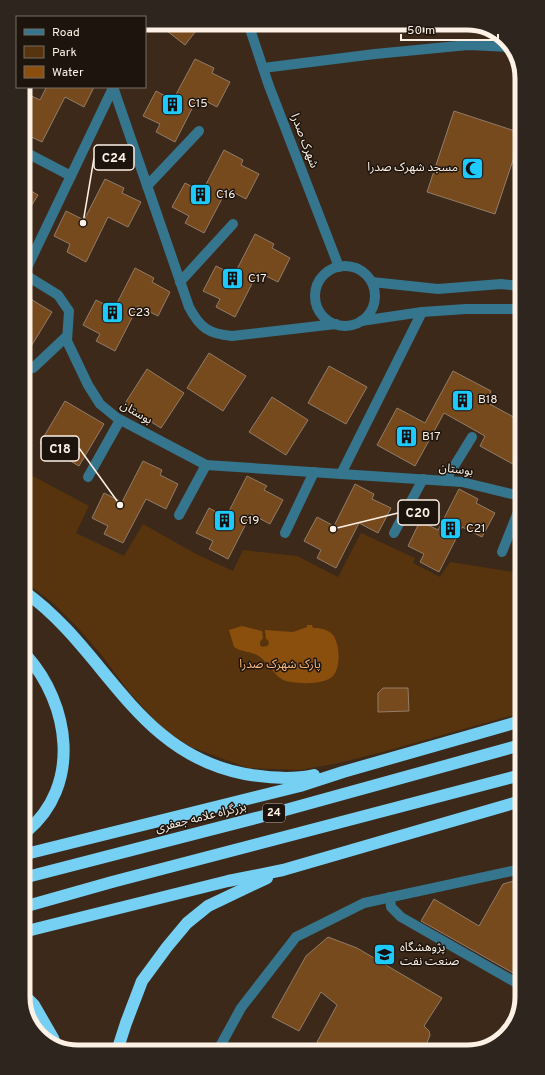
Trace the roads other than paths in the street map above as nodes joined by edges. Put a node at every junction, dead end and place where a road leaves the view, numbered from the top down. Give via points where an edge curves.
1 (250, 30) edge
2 (503, 47) edge
3 (263, 68) junction
4 (113, 88) edge
5 (199, 131) dead end
6 (30, 156) edge
7 (71, 176) junction
8 (147, 186) junction
9 (232, 224) dead end
10 (30, 261) edge
11 (339, 267) junction
12 (30, 278) edge
13 (180, 282) junction
14 (372, 282) junction
15 (515, 286) edge
16 (515, 309) edge
17 (422, 312) junction
18 (361, 321) junction
19 (336, 324) junction
20 (67, 336) junction
21 (30, 367) edge
22 (120, 420) junction
23 (472, 437) dead end
24 (206, 465) junction
25 (314, 472) junction
26 (341, 474) junction
27 (88, 477) dead end
28 (423, 479) junction
29 (445, 481) junction
30 (515, 495) edge
31 (179, 515) dead end
32 (515, 520) edge
33 (285, 533) dead end
34 (394, 533) dead end
35 (502, 552) dead end
36 (30, 596) edge
37 (30, 660) edge
38 (515, 723) edge
39 (515, 747) edge
40 (343, 772) junction
41 (515, 777) edge
42 (515, 803) edge
43 (30, 828) edge
44 (30, 853) edge
45 (283, 870) junction
46 (515, 870) edge
47 (30, 876) edge
48 (390, 897) junction
49 (30, 905) edge
50 (30, 930) edge
51 (515, 982) edge
52 (31, 1002) edge
53 (53, 1038) edge
54 (119, 1045) edge
55 (221, 1045) edge

1 - 3 street, شهرک صدرا
2 - 3 street via 468,45
3 - 11 street, شهرک صدرا
4 - 7 street, بوستان
4 - 8 street
5 - 8 street
6 - 7 street
7 - 10 street, بوستان
8 - 13 street
9 - 13 street
11 - 14 street via 348,266 356,269
11 - 19 street via 324,275 316,290 316,299 322,315
12 - 20 street, بوستان via 58,295 69,311
13 - 19 street via 196,320 218,335 232,336
14 - 15 street via 438,289 501,284
14 - 18 street via 374,302 371,311
16 - 17 street
17 - 18 street
17 - 26 street
18 - 19 street via 345,326
20 - 21 street via 33,368
20 - 22 street, بوستان via 66,341 96,398
22 - 24 street, بوستان
22 - 27 street
23 - 29 street
24 - 25 street, بوستان
24 - 31 street
25 - 26 street, بوستان
25 - 33 street
26 - 28 street, بوستان
28 - 29 street, بوستان
28 - 34 street
29 - 30 street, بوستان via 462,482
32 - 35 street
36 - 40 highway via 58,620 134,709 156,731 178,747 218,767 266,778 302,778
37 - 43 highway via 47,685 56,706 61,723 63,754 63,769 55,795 49,807
38 - 40 highway
39 - 47 highway, بزرگراه علامه جعفری / 24 via 260,817
40 - 44 highway via 300,786
41 - 49 highway, 24
42 - 45 highway
45 - 50 highway via 228,881
45 - 54 highway via 208,906 187,923 142,981
46 - 48 street
48 - 51 street via 390,907 401,917
48 - 55 street via 364,903 296,937 241,1008
52 - 53 highway

